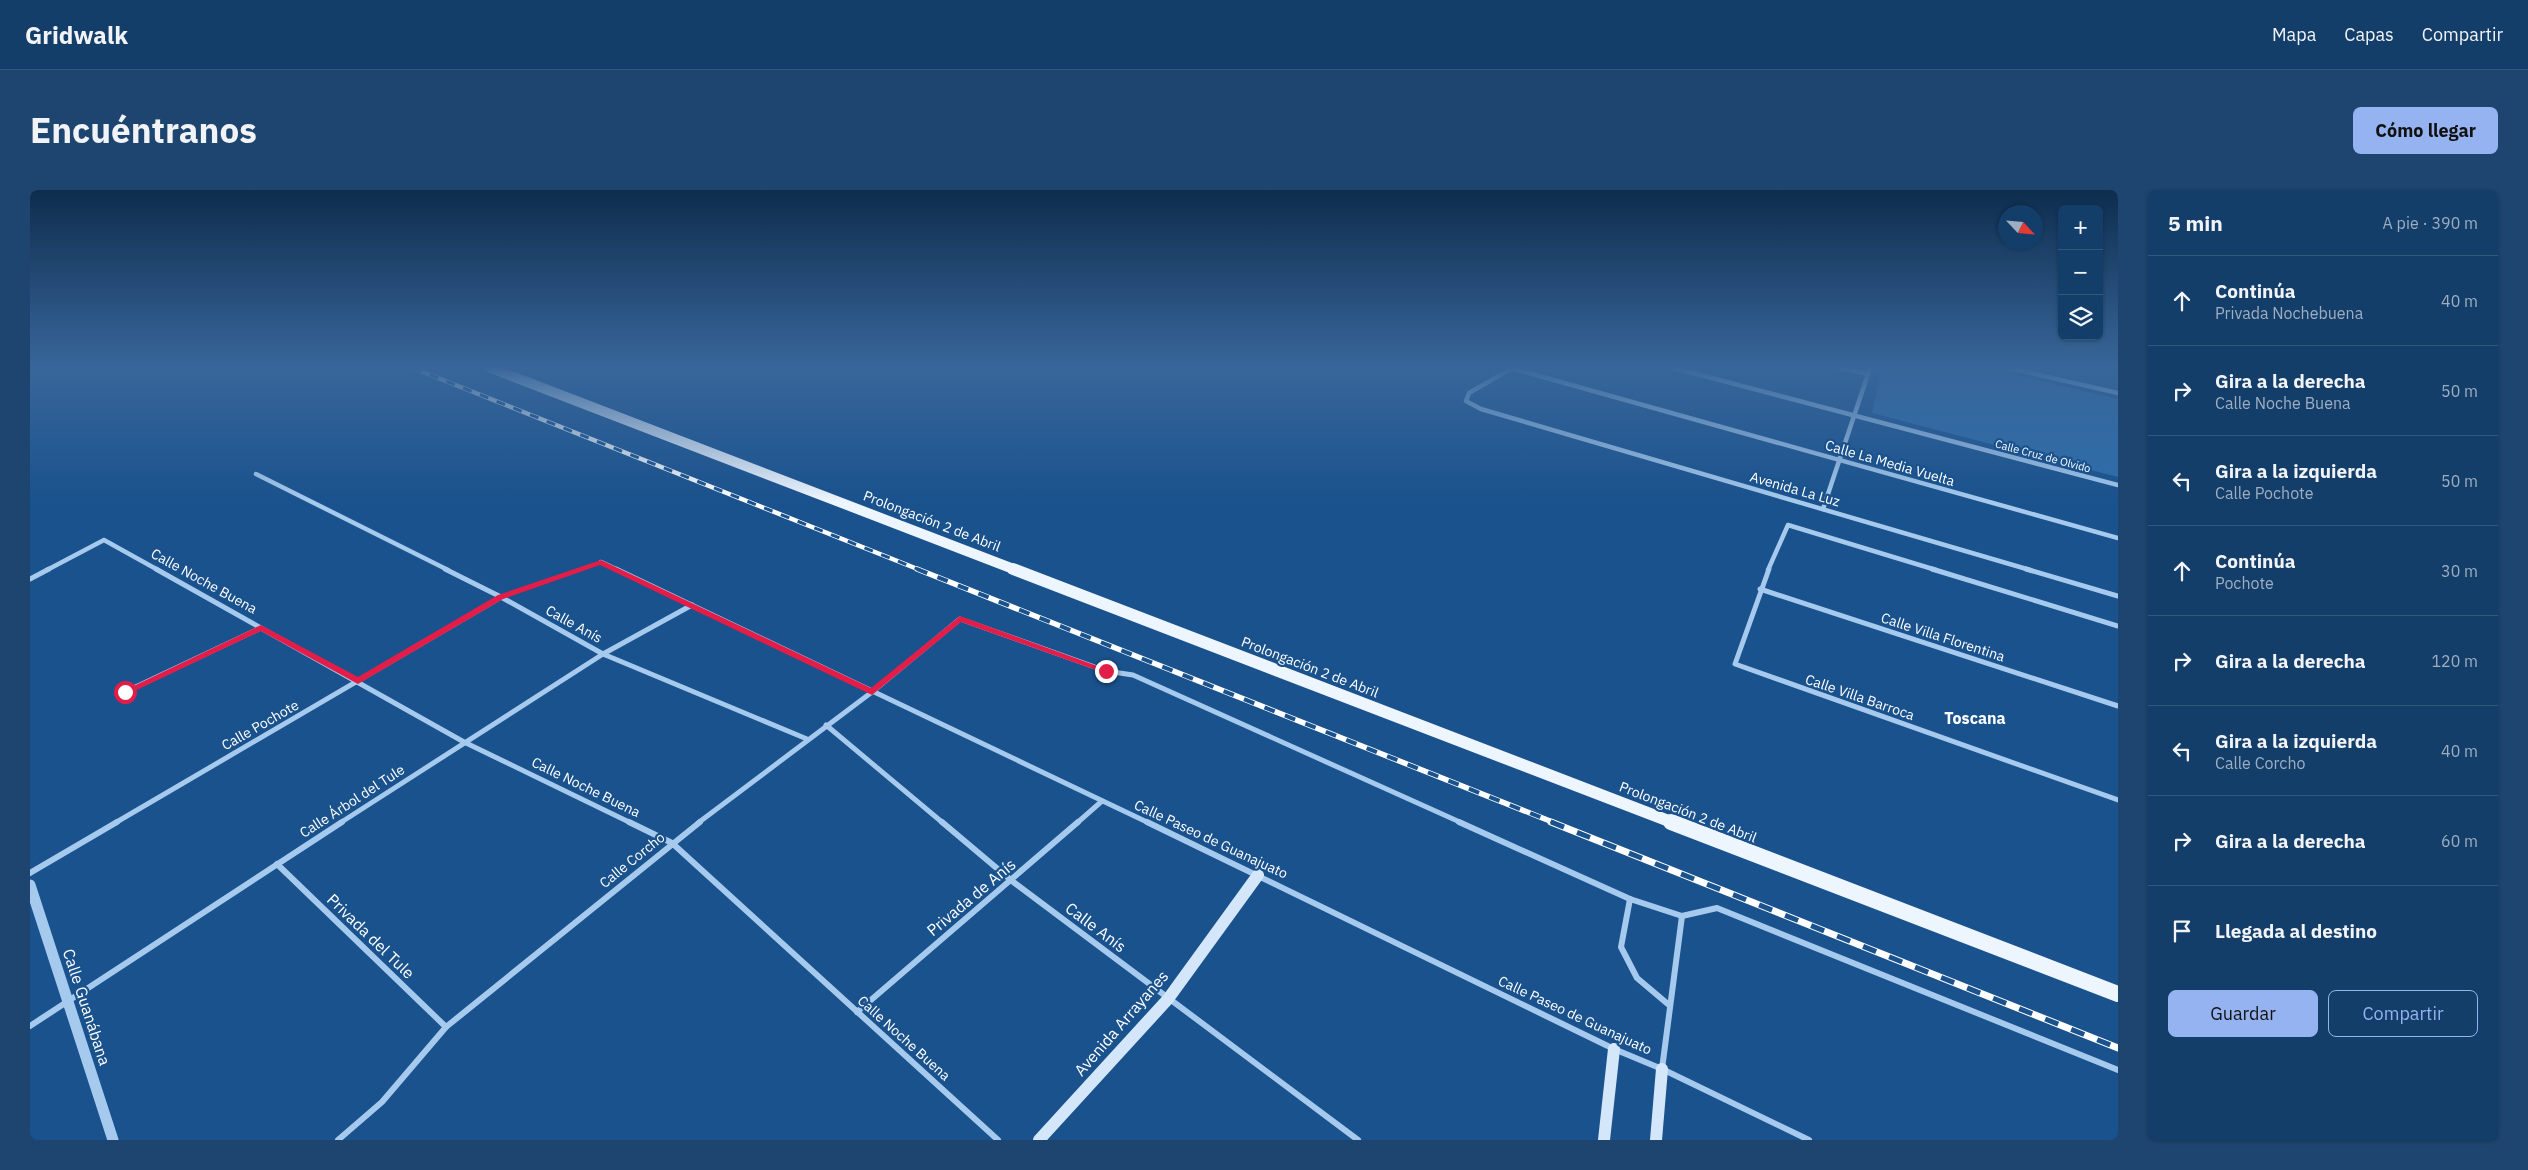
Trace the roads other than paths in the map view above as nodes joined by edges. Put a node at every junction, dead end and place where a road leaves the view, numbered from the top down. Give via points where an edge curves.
1 (605, 412) edge
2 (1489, 412) edge
3 (1668, 412) edge
4 (1842, 412) edge
5 (1857, 412) edge
6 (1856, 416) junction
7 (1840, 461) junction
8 (256, 474) dead end
9 (2118, 485) edge
10 (1823, 509) junction
11 (2118, 538) edge
12 (601, 562) road end
13 (30, 579) edge
14 (1760, 589) junction
15 (2118, 596) edge
16 (501, 597) junction
17 (692, 605) junction
18 (2118, 626) edge
19 (261, 628) junction
20 (603, 654) junction
21 (358, 681) junction
22 (125, 692) dead end
23 (872, 692) junction
24 (2118, 706) edge
25 (826, 725) junction
26 (807, 739) junction
27 (464, 742) junction
28 (2118, 800) edge
29 (1102, 801) junction
30 (672, 843) junction
31 (277, 864) junction
32 (30, 873) edge
33 (1258, 875) junction
34 (1012, 881) junction
35 (30, 885) edge
36 (1630, 900) junction
37 (1682, 916) junction
38 (2118, 994) edge
39 (67, 1000) junction
40 (1168, 1000) junction
41 (1669, 1005) junction
42 (857, 1012) junction
43 (30, 1026) edge
44 (446, 1027) junction
45 (1614, 1049) junction
46 (1662, 1069) junction
47 (2118, 1070) edge
48 (112, 1140) edge
49 (338, 1140) edge
50 (998, 1140) edge
51 (1038, 1140) edge
52 (1358, 1140) edge
53 (1604, 1140) edge
54 (1656, 1140) edge
55 (1809, 1140) edge

1 - 38 main road, Prolongación 2 de Abril
2 - 10 street, Avenida La Luz
3 - 7 street, Calle La Media Vuelta
4 - 6 street, Calle Cruz de Olvido
5 - 6 street
6 - 7 street
6 - 9 street, Calle Cruz de Olvido
7 - 10 street
7 - 11 street, Calle La Media Vuelta
8 - 16 street, Calle Anís
10 - 15 street, Avenida La Luz
12 - 17 street, Calle Paseo de Guanajuato
13 - 19 street, Calle Noche Buena via 104,540
14 - 18 street, Calle Villa Barroca via 1788,525
14 - 24 street, Calle Villa Florentina
14 - 28 street, Calle Villa Barroca via 1735,664
16 - 20 street, Calle Anís
16 - 21 street, Calle Pochote
17 - 20 street, Calle Árbol del Tule
17 - 23 street, Calle Paseo de Guanajuato
19 - 21 street, Calle Noche Buena
19 - 22 street
20 - 26 street, Calle Anís
20 - 27 street, Calle Árbol del Tule
21 - 27 street, Calle Noche Buena
21 - 32 street, Calle Pochote
23 - 25 street, Calle Corcho
23 - 29 street, Calle Paseo de Guanajuato
23 - 36 street, Calle Corcho via 960,619 1106,671 1133,675
25 - 26 street, Calle Corcho
25 - 34 street, Calle Anís
26 - 30 street, Calle Corcho
27 - 30 street, Calle Noche Buena
27 - 31 street, Calle Árbol del Tule
29 - 33 street, Calle Paseo de Guanajuato
29 - 34 street, Privada de Anís
30 - 42 street, Calle Noche Buena
30 - 44 street, Calle Corcho
31 - 39 street, Calle Árbol del Tule
31 - 44 street, Privada del Tule
33 - 40 main road, Avenida Arrayanes
33 - 45 street, Calle Paseo de Guanajuato
34 - 40 street, Calle Anís
34 - 42 street, Privada de Anís
35 - 39 street, Calle Guanábana
36 - 37 street
36 - 41 street via 1621,947 1636,978
37 - 41 street
37 - 47 street via 1717,908
39 - 43 street, Calle Árbol del Tule
39 - 48 street, Calle Guanábana
40 - 51 main road, Avenida Arrayanes
40 - 52 street, Calle Anís
41 - 46 street
42 - 50 street, Calle Noche Buena
44 - 49 street, Calle Corcho via 382,1102
45 - 46 street, Calle Paseo de Guanajuato
45 - 53 main road
46 - 54 main road
46 - 55 street, Calle Paseo de Guanajuato

